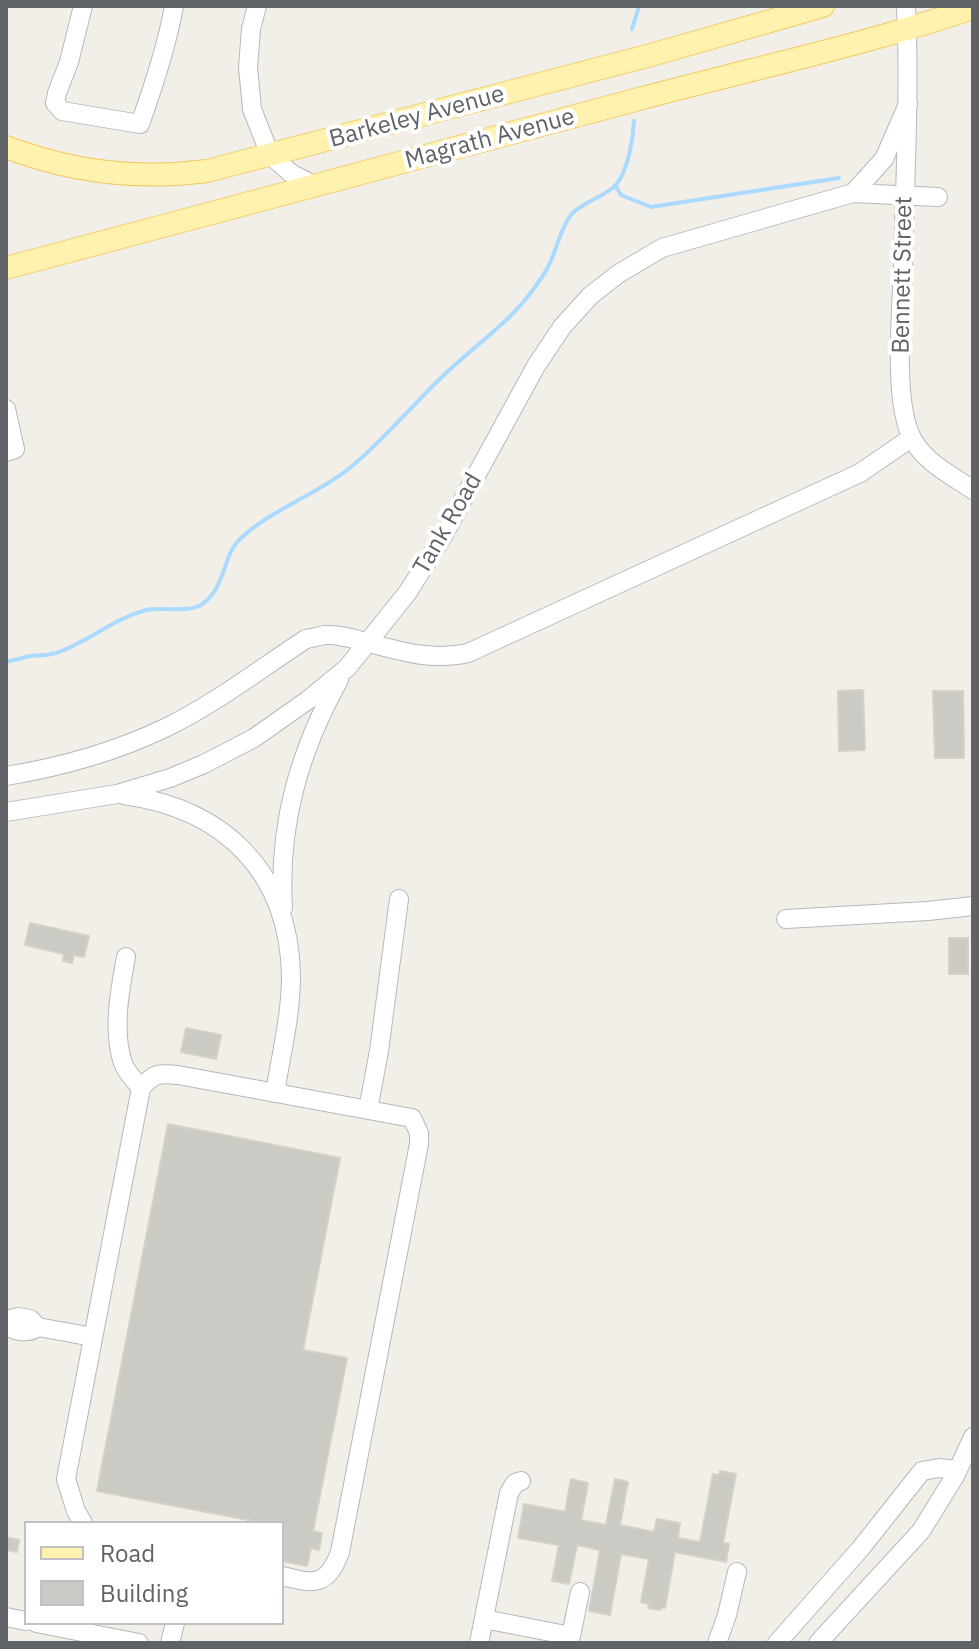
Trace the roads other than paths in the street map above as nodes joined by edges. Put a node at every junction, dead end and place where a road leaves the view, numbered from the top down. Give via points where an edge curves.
1 (83, 6) edge
2 (174, 6) edge
3 (257, 6) edge
4 (823, 6) edge
5 (906, 6) edge
6 (973, 8) edge
7 (907, 29) junction
8 (908, 104) junction
9 (6, 147) edge
10 (270, 155) junction
11 (316, 186) junction
12 (853, 193) junction
13 (905, 195) junction
14 (938, 197) dead end
15 (6, 268) edge
16 (6, 409) edge
17 (911, 438) junction
18 (6, 452) edge
19 (973, 490) edge
20 (368, 643) junction
21 (347, 668) junction
22 (6, 776) edge
23 (117, 794) junction
24 (6, 812) edge
25 (399, 899) dead end
26 (973, 906) edge
27 (283, 919) junction
28 (786, 919) dead end
29 (126, 957) dead end
30 (141, 1088) junction
31 (275, 1093) junction
32 (368, 1110) junction
33 (6, 1322) edge
34 (93, 1337) junction
35 (973, 1437) edge
36 (958, 1470) junction
37 (521, 1481) dead end
38 (82, 1521) edge
39 (737, 1572) dead end
40 (284, 1576) edge
41 (580, 1592) dead end
42 (484, 1619) junction
43 (46, 1625) edge
44 (139, 1643) edge
45 (479, 1643) edge
46 (717, 1643) edge
47 (777, 1643) edge
48 (818, 1643) edge

1 - 2 street via 55,103 62,111 140,124
3 - 10 street via 248,67 252,109
4 - 10 main road, Barkeley Avenue
5 - 7 street, Bennett Street
6 - 7 main road, Magrath Avenue
7 - 8 street, Bennett Street
7 - 11 main road, Magrath Avenue
8 - 12 street via 884,159
8 - 13 street, Bennett Street
9 - 10 main road, Barkeley Avenue via 75,168 144,175 207,171
10 - 11 street
11 - 15 main road, Magrath Avenue
12 - 13 street, Tank Road
12 - 20 street, Tank Road via 662,248 590,296 548,347 443,536
13 - 14 street, Tank Road
13 - 17 street, Bennett Street via 901,394
16 - 18 street via 15,449
17 - 19 street, Bennett Street via 931,462
17 - 20 street via 860,473 468,653 430,657
20 - 21 street, Tank Road
20 - 22 street via 341,636 306,639 167,727 86,758
21 - 23 street, Tank Road via 254,738 170,778
21 - 27 street via 309,742 294,788 282,860
23 - 24 street, Tank Road
23 - 27 street via 181,808 229,836 257,867
25 - 32 street
26 - 28 street
27 - 31 street via 290,1004
29 - 30 street via 118,999 119,1048 123,1066
30 - 31 street via 151,1076 161,1074
30 - 34 street
31 - 32 street
32 - 40 street via 412,1118 419,1144 340,1552 319,1582
33 - 34 street via 21,1317 38,1327
34 - 38 street via 66,1479
35 - 36 street
36 - 47 street via 922,1471
36 - 48 street via 921,1531
37 - 42 street via 509,1493
39 - 46 street
41 - 42 street via 571,1636
42 - 45 street
43 - 44 street

